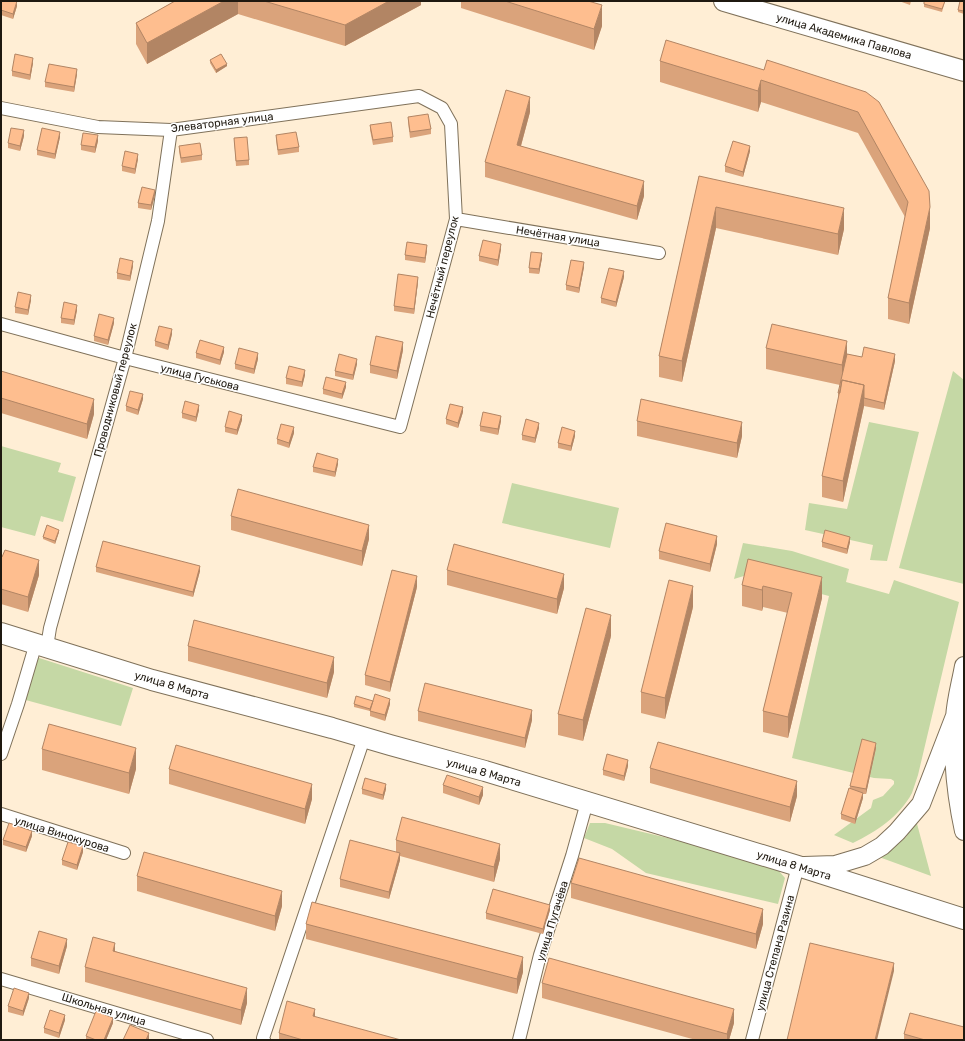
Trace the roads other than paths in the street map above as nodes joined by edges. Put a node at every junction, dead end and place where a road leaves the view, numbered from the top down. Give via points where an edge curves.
1 (725, 1) edge
2 (964, 71) edge
3 (419, 96) joint
4 (1, 108) edge
5 (171, 130) junction
6 (456, 219) junction
7 (659, 253) dead end
8 (1, 324) edge
9 (125, 358) junction
10 (400, 427) joint
11 (1, 633) edge
12 (41, 645) junction
13 (964, 666) edge
14 (955, 716) junction
15 (364, 738) junction
16 (1, 754) edge
17 (587, 802) junction
18 (1, 814) edge
19 (964, 831) edge
20 (124, 853) dead end
21 (798, 866) junction
22 (964, 920) edge
23 (1, 979) edge
24 (207, 1040) edge
25 (264, 1040) edge
26 (519, 1040) edge
27 (752, 1040) edge

1 - 2 main road, улица Академика Павлова
3 - 5 street, Элеваторная улица
3 - 6 street, Нечётный переулок via 442,108 451,124
4 - 5 street, Элеваторная улица via 98,127
5 - 9 street, Проводниковый переулок via 158,220
6 - 7 street, Нечётная улица
6 - 10 street, Нечётный переулок
8 - 9 street, улица Гуськова
9 - 10 street, улица Гуськова
9 - 12 street, Проводниковый переулок via 50,628
11 - 12 main road, улица 8 Марта
12 - 15 main road, улица 8 Марта via 152,680
12 - 16 street, Проводниковый переулок
13 - 14 main road
14 - 19 main road via 956,785
14 - 21 main road via 921,804 897,832 882,846 865,856 835,865
15 - 17 main road, улица 8 Марта
15 - 25 street
17 - 21 main road, улица 8 Марта
17 - 26 street, улица Пугачёва via 540,955
18 - 20 street, улица Винокурова
21 - 22 main road, улица 8 Марта
21 - 27 street, улица Степана Разина
23 - 24 street, Школьная улица

